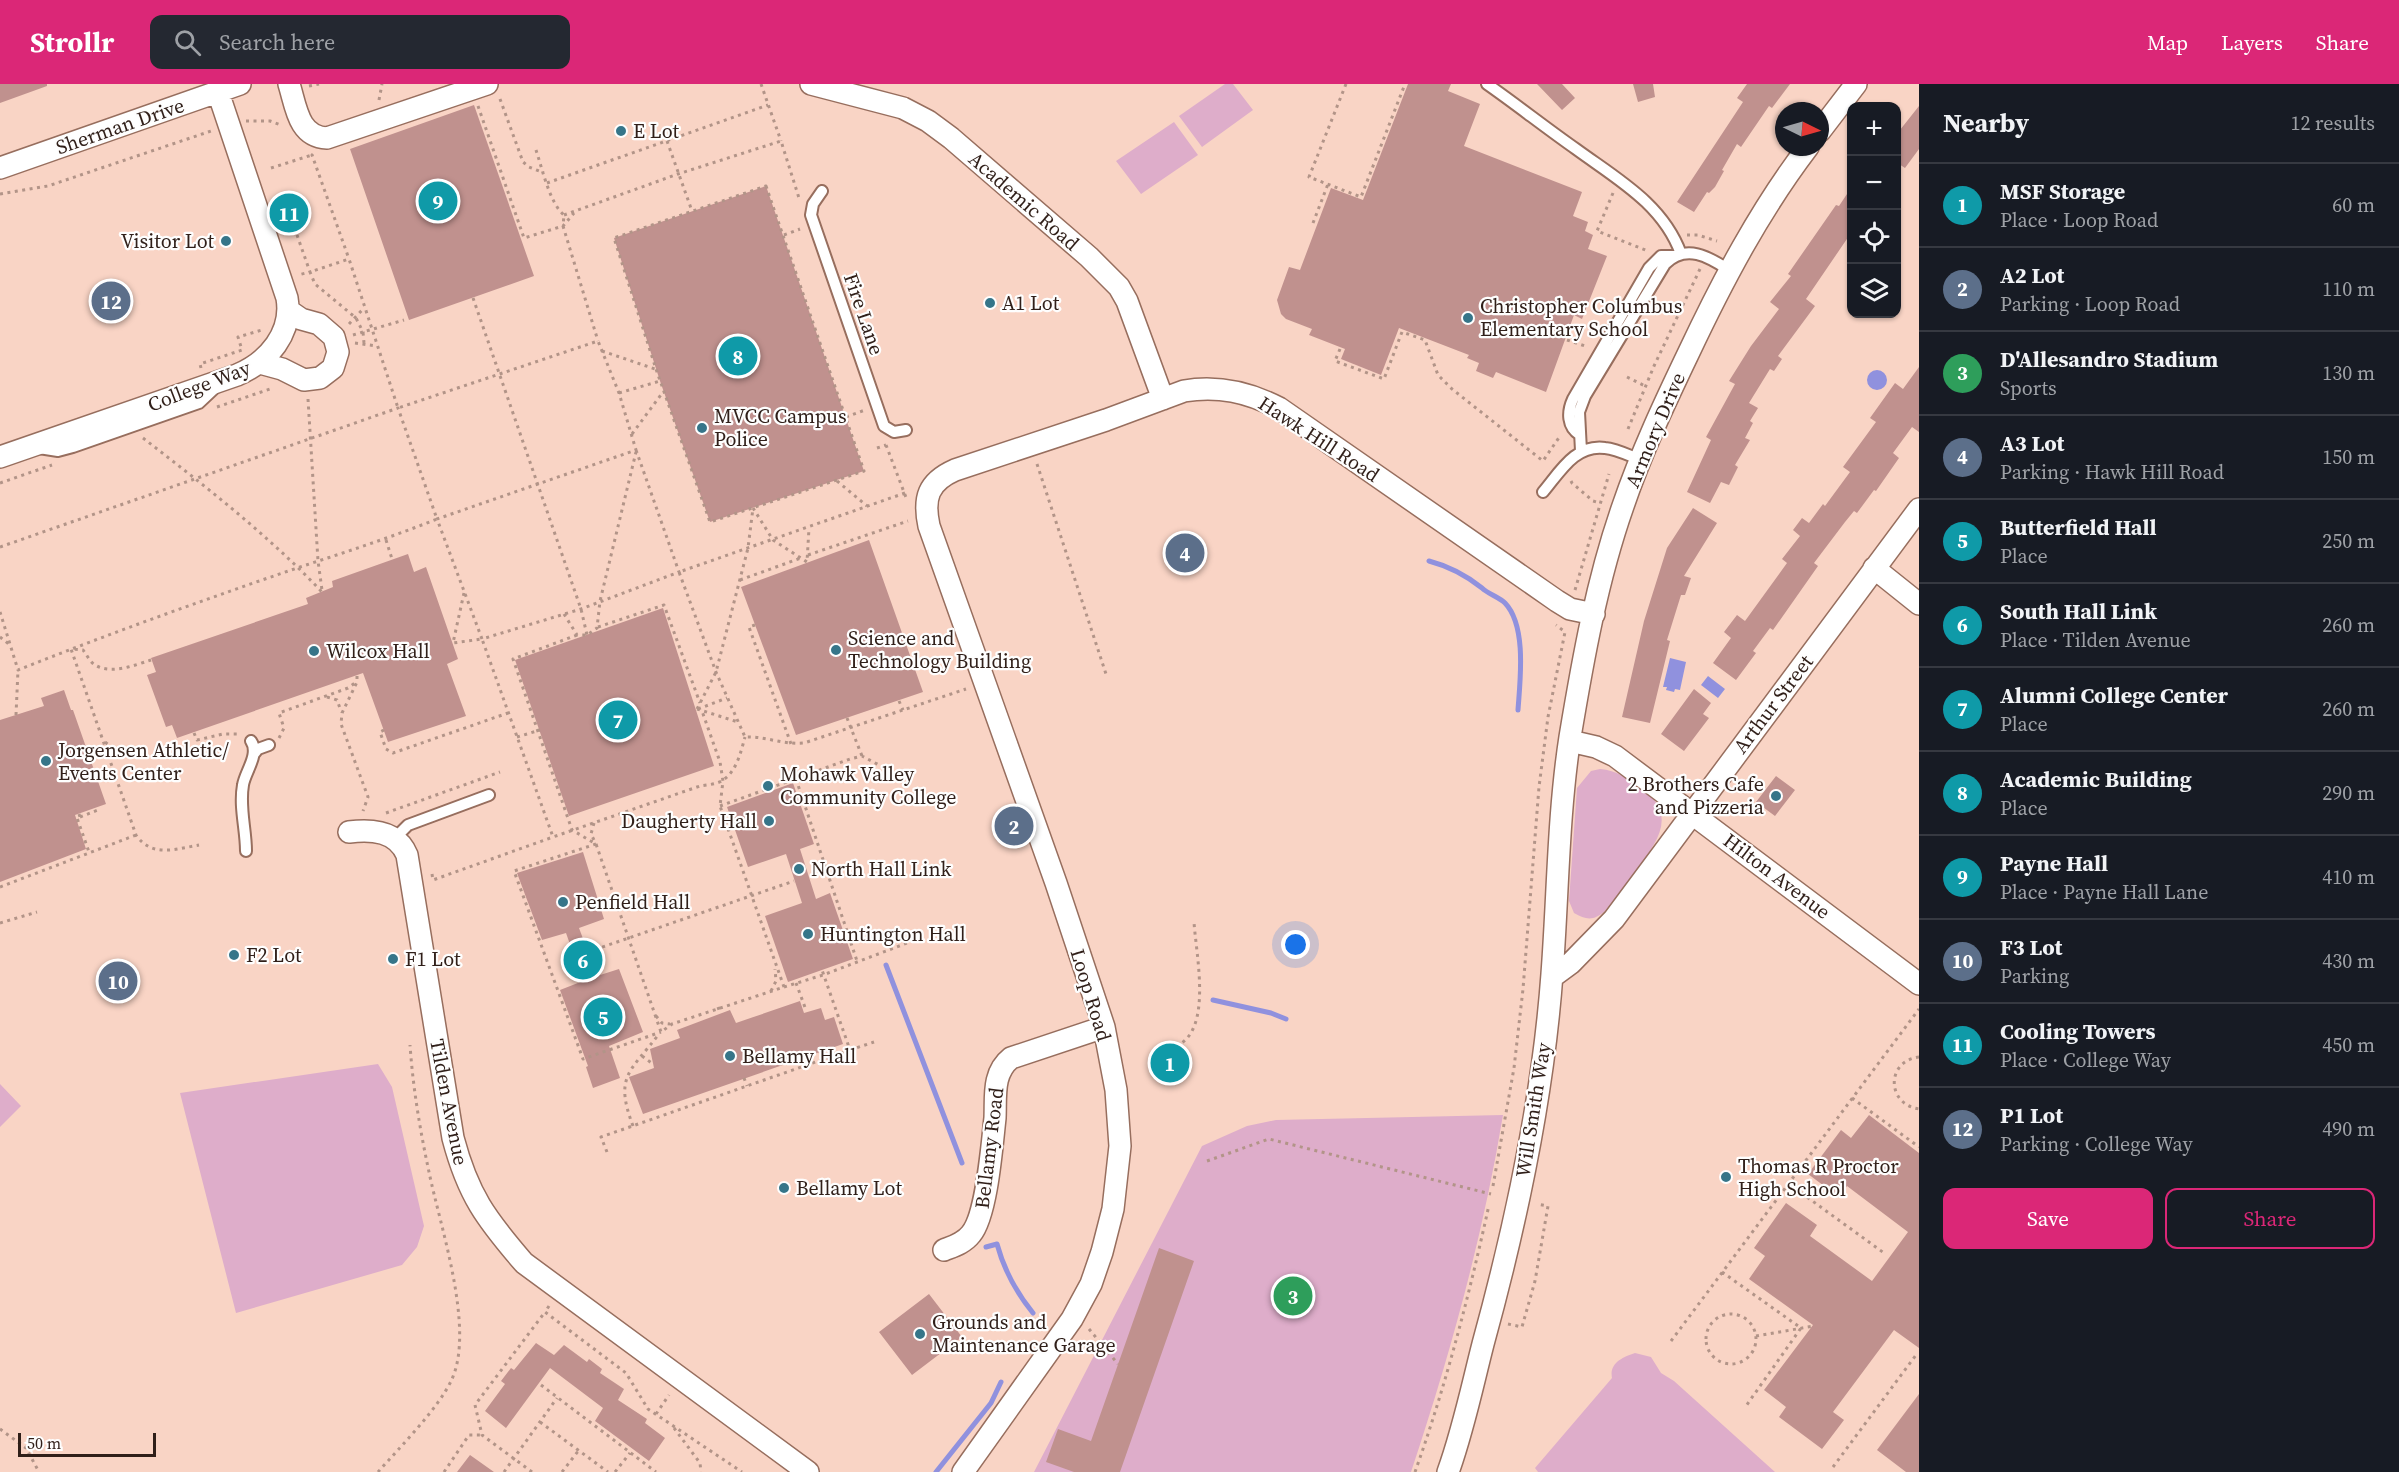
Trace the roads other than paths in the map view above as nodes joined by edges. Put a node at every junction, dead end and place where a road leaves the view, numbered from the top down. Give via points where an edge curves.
1 (240, 84) edge
2 (289, 84) edge
3 (811, 84) edge
4 (1487, 84) edge
5 (1856, 84) edge
6 (218, 92) junction
7 (486, 93) edge
8 (1829, 119) edge
9 (1801, 156) edge
10 (0, 168) edge
11 (822, 192) dead end
12 (1678, 255) junction
13 (1729, 270) junction
14 (288, 310) junction
15 (260, 363) junction
16 (1163, 399) junction
17 (906, 430) dead end
18 (1581, 452) junction
19 (0, 457) edge
20 (1641, 460) junction
21 (1543, 492) dead end
22 (917, 501) joint
23 (1919, 509) edge
24 (1874, 568) junction
25 (1919, 604) edge
26 (1593, 614) junction
27 (251, 741) dead end
28 (1570, 741) junction
29 (271, 742) road end
30 (254, 754) junction
31 (489, 795) dead end
32 (1693, 813) junction
33 (354, 825) road end
34 (397, 841) junction
35 (246, 851) dead end
36 (1552, 976) junction
37 (1919, 984) edge
38 (1104, 1027) junction
39 (944, 1250) dead end
40 (808, 1472) edge
41 (963, 1472) edge
42 (1448, 1472) edge

1 - 6 street, Sherman Drive
2 - 7 street via 304,129 327,138
3 - 16 street, Academic Road via 889,103 928,122 1089,256 1127,301
4 - 12 lane via 1647,202 1665,221
5 - 8 street
6 - 10 street, Sherman Drive
6 - 14 street, College Way
9 - 13 street, Armory Drive
11 - 17 lane, Fire Lane via 813,204 812,215 884,426 894,432
12 - 13 lane via 1707,256
12 - 18 lane via 1665,264 1653,282 1585,396 1579,412
13 - 20 street, Armory Drive via 1660,411
14 - 15 street, College Way via 282,335
14 - 15 street via 319,324 334,337 338,352 333,368 320,378 304,380
15 - 19 street, College Way
16 - 22 street, Hawk Hill Road via 955,470
16 - 26 street, Hawk Hill Road via 1184,391 1212,388 1247,393 1279,408 1557,601 1570,609
18 - 20 lane via 1606,448
18 - 21 lane via 1570,459
20 - 26 street, Armory Drive via 1623,505
22 - 38 street, Loop Road via 927,517
23 - 24 street, Arthur Street
24 - 25 street
24 - 32 street, Arthur Street
26 - 28 street, Armory Drive
27 - 30 lane
28 - 32 street, Hilton Avenue via 1606,751
28 - 36 street, Will Smith Way
29 - 30 lane
30 - 35 lane via 242,791
31 - 34 lane via 408,825
32 - 36 street, Arthur Street via 1614,919 1571,963
32 - 37 street, Hilton Avenue
33 - 34 street
34 - 40 street, Tilden Avenue via 409,861 443,1084 460,1167 491,1225 524,1263
36 - 42 street, Will Smith Way via 1536,1104 1518,1201
38 - 39 street, Bellamy Road via 1011,1058 1002,1067 996,1085 980,1220 968,1238
38 - 41 street, Loop Road via 1116,1090 1120,1146 1113,1209 1102,1252 1091,1284 1072,1319

